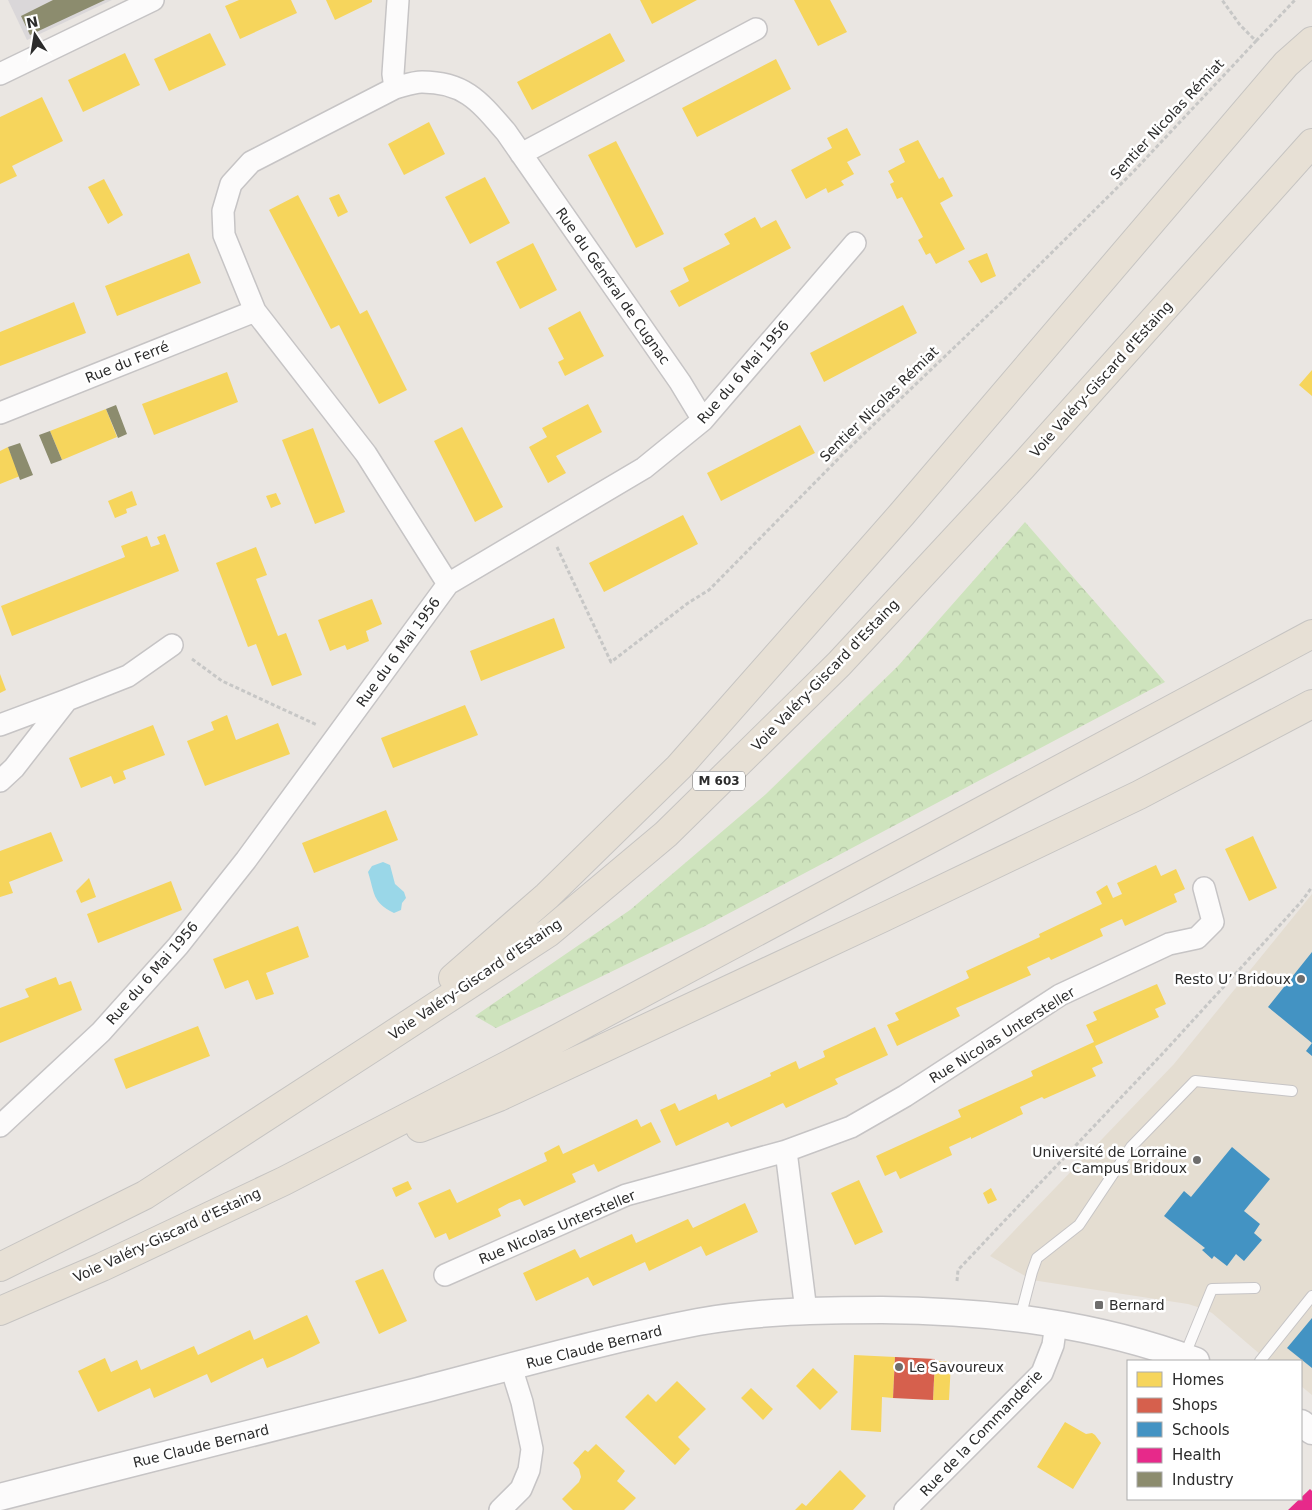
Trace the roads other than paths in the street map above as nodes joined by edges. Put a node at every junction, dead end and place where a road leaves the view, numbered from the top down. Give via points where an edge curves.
1 (153, 0) edge
2 (398, 0) edge
3 (756, 29) dead end
4 (1312, 41) edge
5 (0, 74) edge
6 (395, 88) junction
7 (1312, 143) edge
8 (520, 154) junction
9 (854, 243) dead end
10 (255, 312) junction
11 (0, 413) edge
12 (703, 420) junction
13 (448, 584) junction
14 (1312, 634) edge
15 (172, 645) road end
16 (67, 700) junction
17 (1312, 704) edge
18 (0, 726) edge
19 (0, 781) edge
20 (1204, 888) dead end
21 (372, 1048) junction
22 (1292, 1091) dead end
23 (0, 1126) edge
24 (786, 1152) junction
25 (284, 1181) junction
26 (0, 1267) edge
27 (445, 1275) dead end
28 (1255, 1288) dead end
29 (1312, 1296) edge
30 (0, 1311) edge
31 (806, 1311) junction
32 (1020, 1318) junction
33 (1056, 1323) junction
34 (1190, 1359) edge
35 (1261, 1360) edge
36 (511, 1367) junction
37 (0, 1497) edge
38 (500, 1510) edge
39 (906, 1510) edge

1 - 5 street
2 - 6 street
3 - 8 street
4 - 21 highway via 1279,71 902,514 679,767 547,896
6 - 8 street, Rue du Général de Cugnac via 421,82 454,86 480,103 506,132
6 - 10 street, Rue du Général de Cugnac via 251,162 231,184 223,211 224,235
7 - 21 highway, Voie Valéry-Giscard d'Estaing / M 603 via 1022,467 839,664 666,834 548,933
8 - 12 street, Rue du Général de Cugnac via 680,382
9 - 12 street, Rue du 6 Mai 1956
10 - 11 street, Rue du Ferré
10 - 13 street, Rue du Général de Cugnac via 366,454
12 - 13 street, Rue du 6 Mai 1956 via 644,468
13 - 23 street, Rue du 6 Mai 1956 via 246,860 178,946 101,1032
14 - 25 highway, Voie Valéry-Giscard d'Estaing via 510,1064
15 - 16 street via 128,676
16 - 18 street
16 - 19 street via 14,768
17 - 25 highway via 1139,795 499,1097
20 - 24 street, Rue Nicolas Untersteller via 1214,922 1197,938 1169,944 1060,995 905,1096 851,1127
21 - 26 highway, Voie Valéry-Giscard d'Estaing / M 603 via 145,1195
22 - 32 lane via 1195,1081 1131,1147 1079,1224 1036,1258
24 - 27 street, Rue Nicolas Untersteller via 626,1195
24 - 31 street
25 - 30 highway, Voie Valéry-Giscard d'Estaing via 102,1268
28 - 34 lane via 1212,1289
29 - 35 lane
31 - 32 street, Rue Claude Bernard via 917,1311
31 - 36 street, Rue Claude Bernard via 701,1321 605,1341
32 - 33 street, Rue Claude Bernard
33 - 34 street, Rue Claude Bernard via 1105,1332
33 - 39 street, Rue de la Commanderie via 1053,1345 1042,1372
36 - 37 street, Rue Claude Bernard
36 - 38 street via 532,1449 529,1470 521,1489

